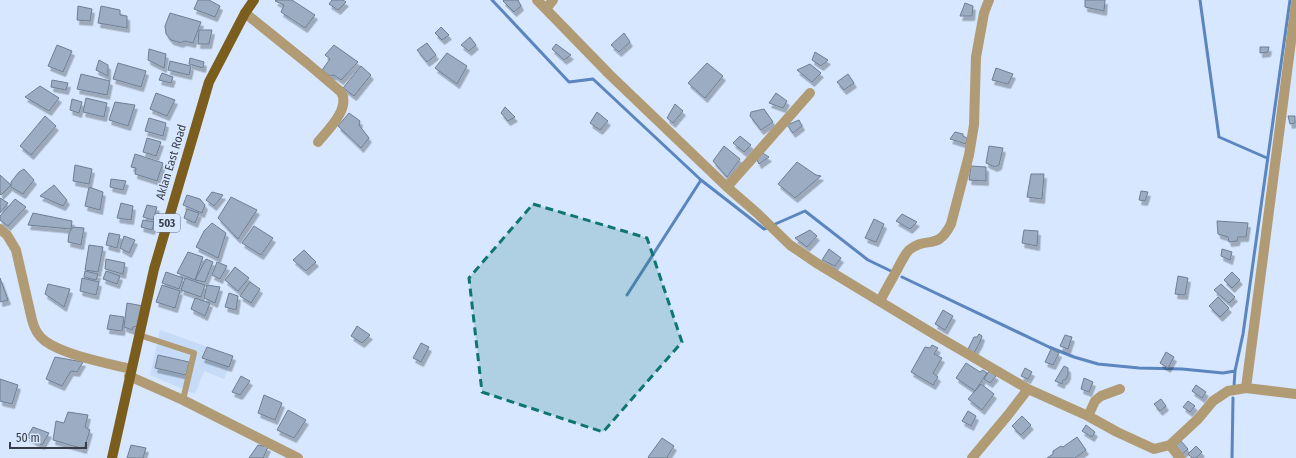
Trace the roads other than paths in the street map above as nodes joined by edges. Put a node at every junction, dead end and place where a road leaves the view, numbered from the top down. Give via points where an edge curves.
1 (254, 0) edge
2 (537, 0) edge
3 (553, 0) edge
4 (989, 0) edge
5 (1296, 3) edge
6 (546, 9) junction
7 (244, 13) junction
8 (810, 93) dead end
9 (318, 142) dead end
10 (726, 187) junction
11 (0, 229) edge
12 (880, 301) junction
13 (139, 334) junction
14 (130, 373) junction
15 (1246, 388) junction
16 (1028, 389) junction
17 (1120, 389) dead end
18 (1296, 394) edge
19 (183, 400) junction
20 (1088, 416) junction
21 (1170, 445) junction
22 (1152, 453) edge
23 (112, 458) edge
24 (298, 458) edge
25 (972, 458) edge
26 (1180, 458) edge

1 - 7 main road, Aklan East Road / 503
2 - 6 street
3 - 6 street
4 - 12 street via 976,57 974,125 969,155 951,224 940,240 918,243 907,252
5 - 15 street
6 - 10 street
7 - 9 street via 307,63 344,97 345,102 337,119
7 - 13 main road, Aklan East Road / 503 via 210,82 154,269
8 - 10 street
10 - 12 street via 790,245
11 - 14 street via 16,250 32,320 36,331 44,340 56,347
12 - 16 street
13 - 14 main road, Aklan East Road / 503
13 - 19 lane via 194,353
14 - 19 street
14 - 23 main road, Aklan East Road / 503
15 - 18 street
15 - 21 street via 1228,391 1213,401
16 - 20 street
16 - 25 street
17 - 20 street via 1095,401
19 - 24 street
20 - 22 street
21 - 22 street
21 - 26 street

